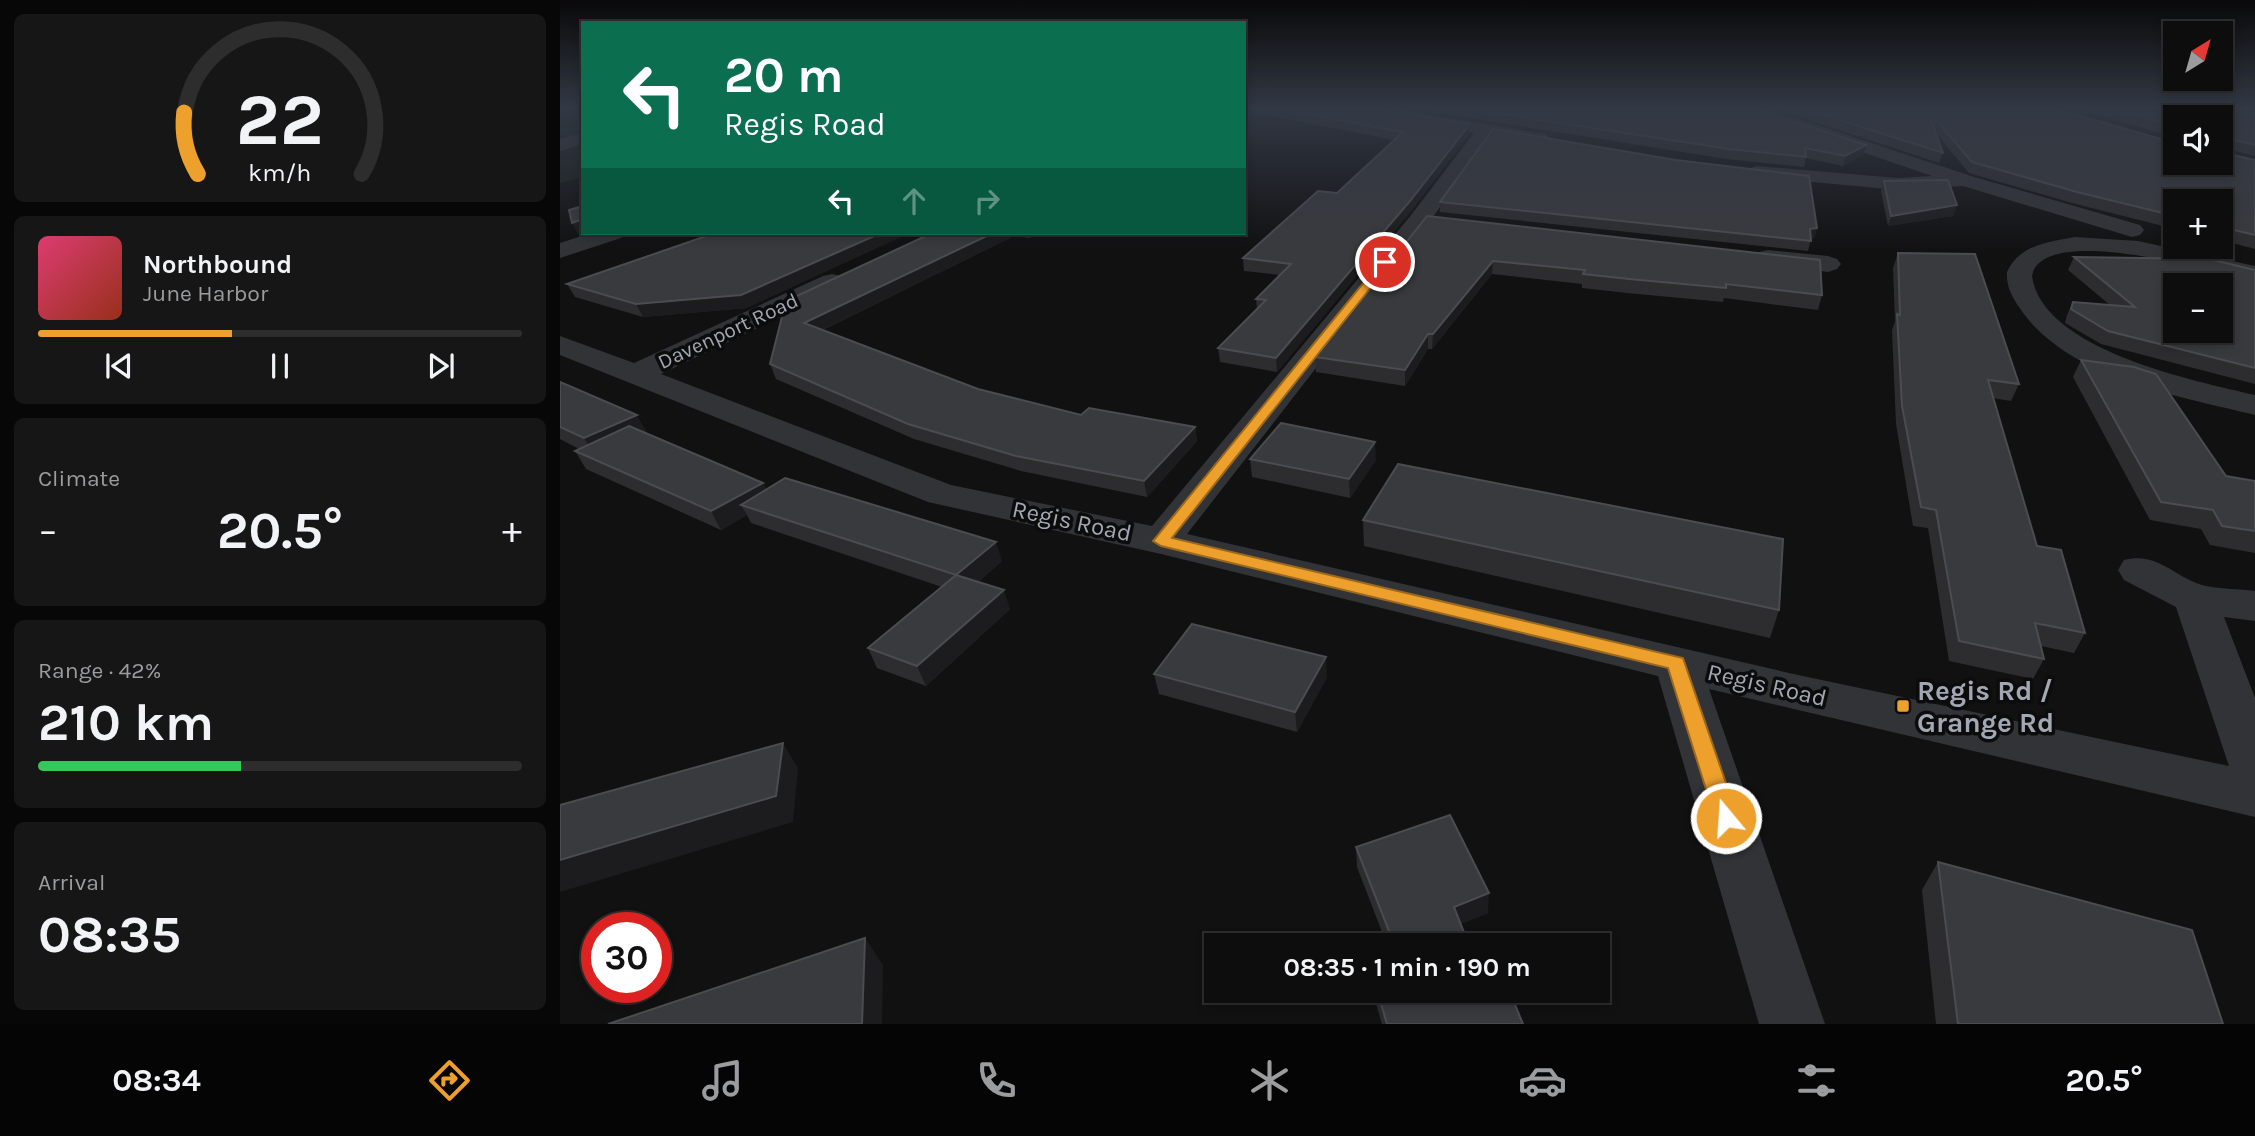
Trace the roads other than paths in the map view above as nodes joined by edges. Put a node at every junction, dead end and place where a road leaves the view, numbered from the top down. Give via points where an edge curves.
1 (1471, 156) edge
2 (1893, 156) edge
3 (1731, 169) edge
4 (1964, 180) junction
5 (607, 235) edge
6 (2163, 238) edge
7 (560, 251) edge
8 (2233, 254) edge
9 (1746, 255) edge
10 (2255, 259) edge
11 (1828, 264) dead end
12 (860, 268) edge
13 (2255, 274) edge
14 (560, 345) edge
15 (634, 375) junction
16 (2244, 409) edge
17 (1161, 541) junction
18 (2139, 570) dead end
19 (2195, 600) junction
20 (2255, 606) edge
21 (1676, 663) junction
22 (2255, 765) edge
23 (2255, 794) edge
24 (1793, 1024) edge

1 - 17 street via 1434,221
2 - 4 street
3 - 4 street via 1898,184
4 - 6 street
5 - 7 street
8 - 10 street
9 - 11 street
12 - 15 street, Davenport Road
13 - 16 street via 2090,242 2035,254 2021,266 2018,280 2027,300 2062,339 2108,362
14 - 15 street, Regis Road
15 - 17 street, Regis Road via 942,494
17 - 21 street, Regis Road
18 - 19 street
19 - 20 street
19 - 22 street
21 - 23 street, Regis Road
21 - 24 street

